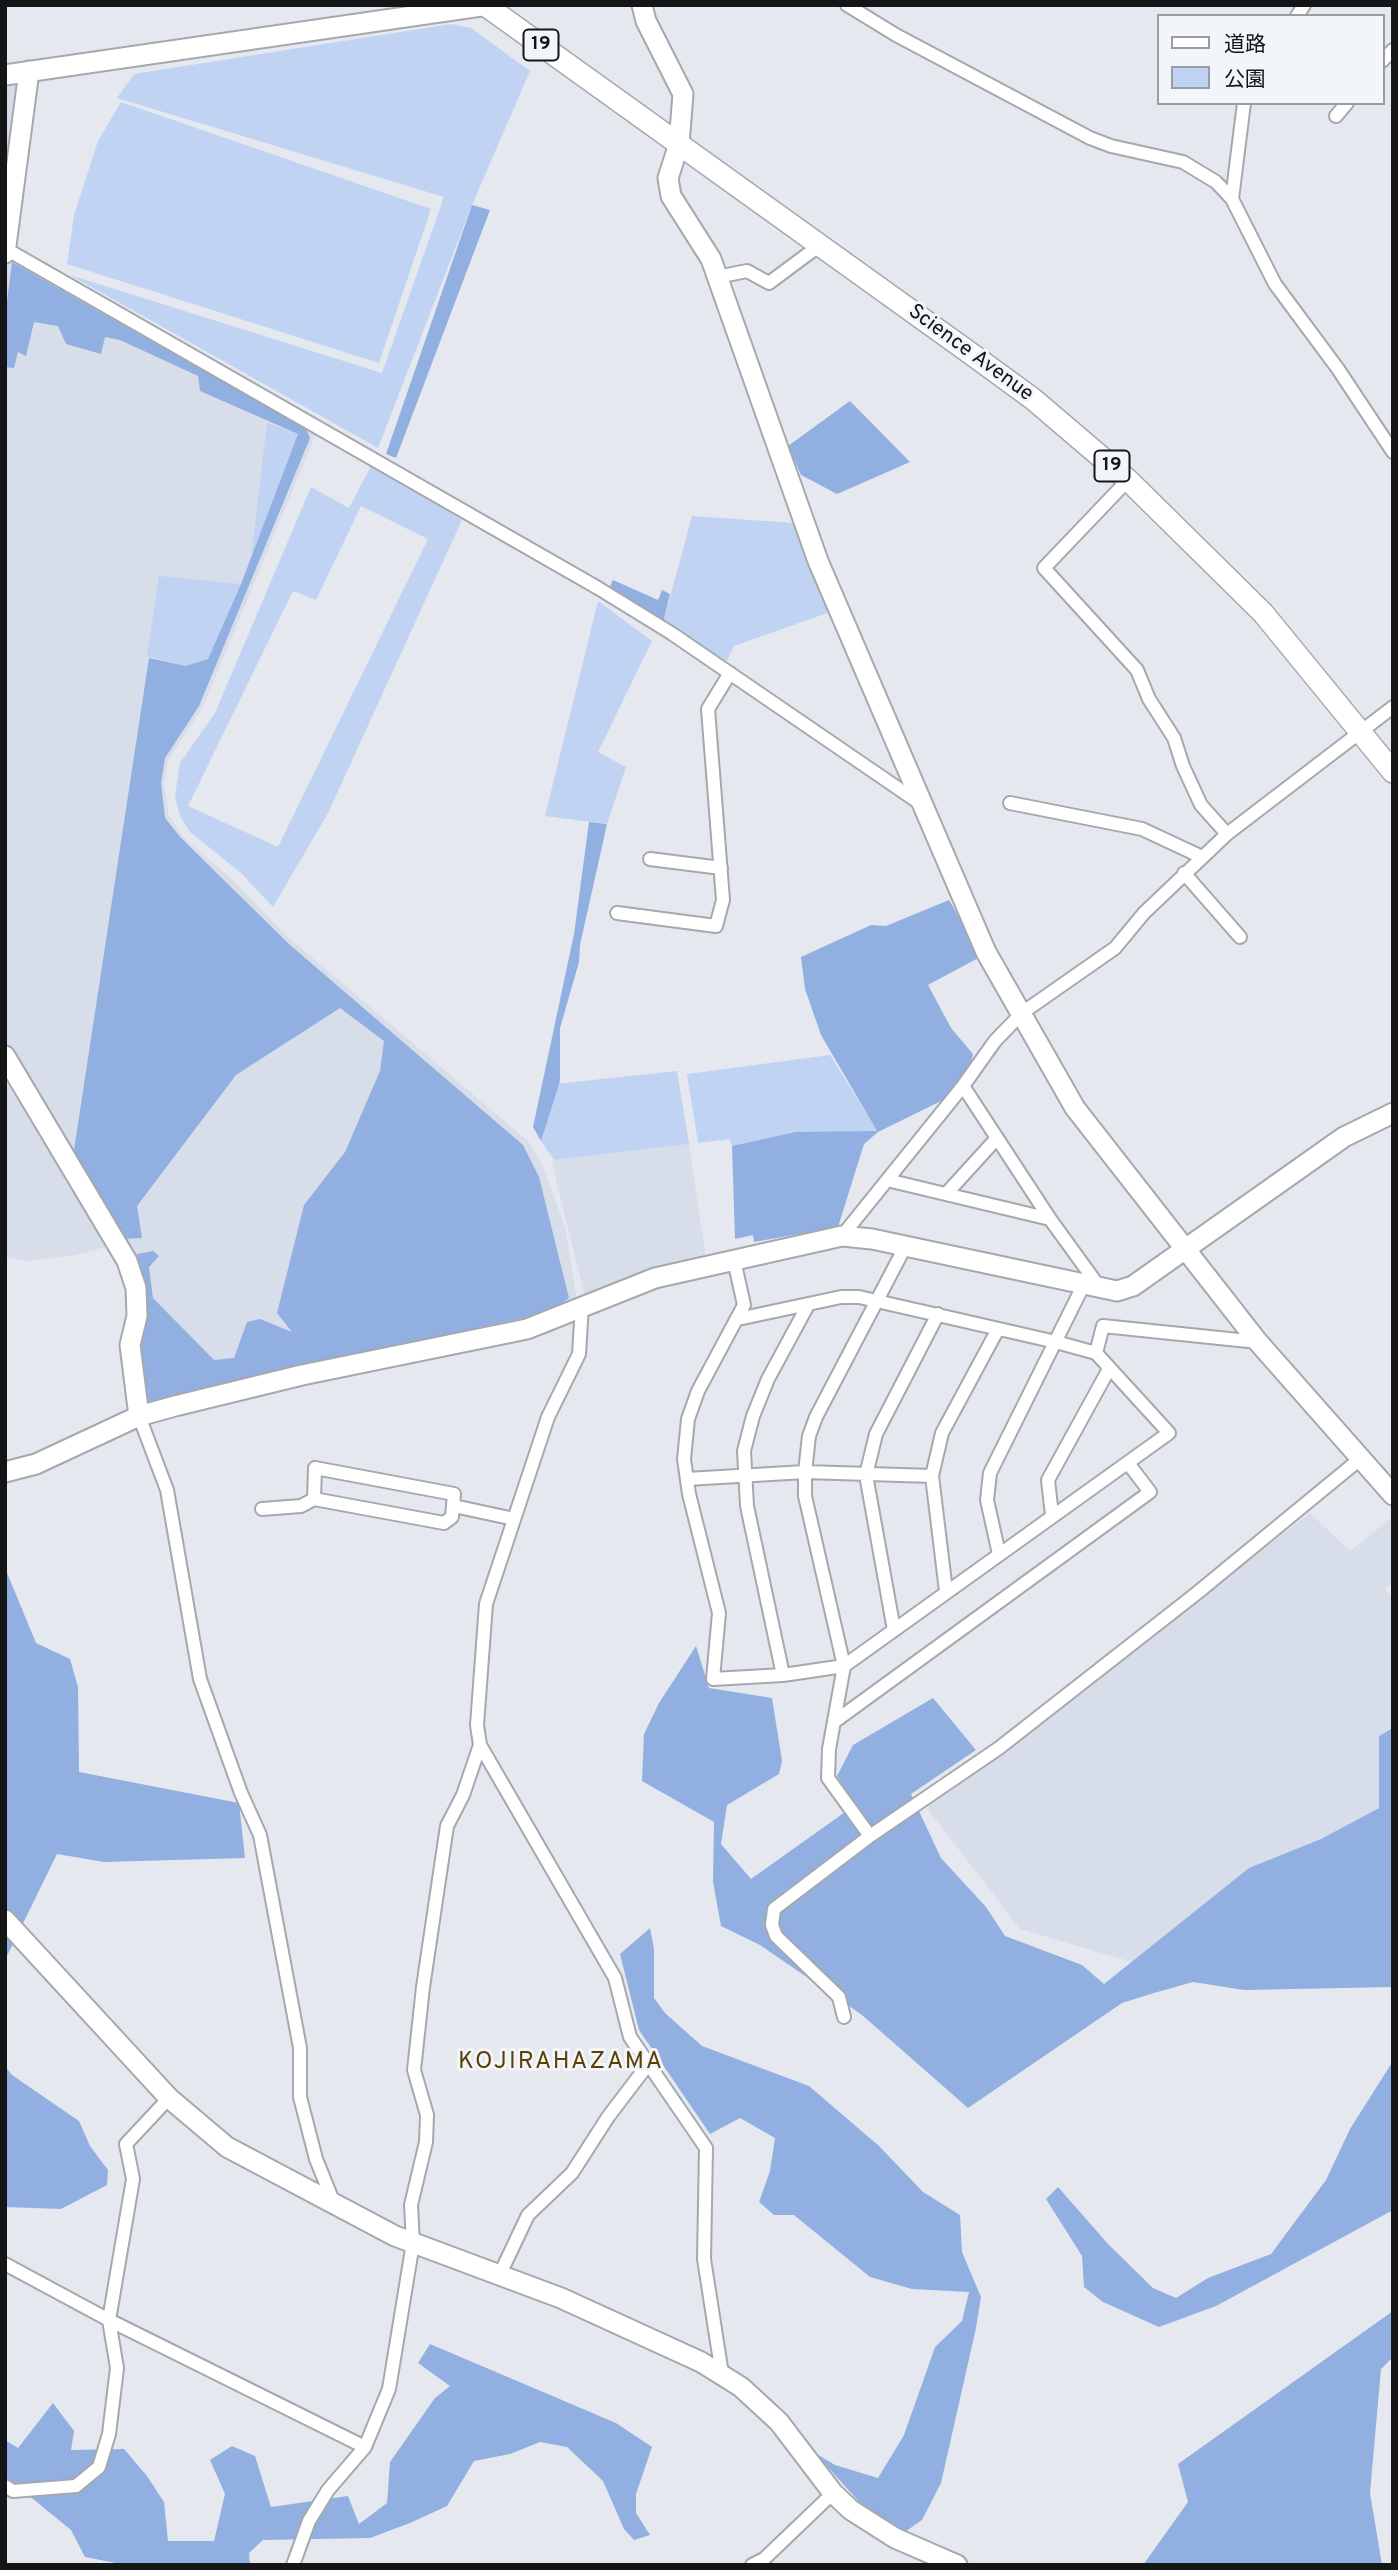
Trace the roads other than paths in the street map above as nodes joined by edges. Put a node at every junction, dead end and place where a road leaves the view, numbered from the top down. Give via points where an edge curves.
1 (486, 5) edge
2 (642, 5) edge
3 (847, 5) edge
4 (29, 71) junction
5 (5, 75) edge
6 (1244, 105) edge
7 (1345, 105) edge
8 (1336, 117) dead end
9 (679, 144) junction
10 (1232, 199) junction
11 (820, 245) junction
12 (6, 251) edge
13 (717, 277) junction
14 (1393, 452) edge
15 (1128, 480) junction
16 (730, 673) junction
17 (1393, 707) edge
18 (1361, 730) junction
19 (1393, 772) edge
20 (1010, 803) dead end
21 (922, 805) junction
22 (1227, 834) junction
23 (1202, 857) junction
24 (650, 859) dead end
25 (721, 868) junction
26 (1184, 873) junction
27 (617, 913) dead end
28 (1240, 937) dead end
29 (1022, 1013) junction
30 (5, 1056) edge
31 (962, 1086) junction
32 (1393, 1113) edge
33 (996, 1138) junction
34 (887, 1180) junction
35 (946, 1194) junction
36 (1049, 1219) junction
37 (842, 1236) junction
38 (905, 1247) junction
39 (1184, 1250) junction
40 (734, 1260) junction
41 (1092, 1288) junction
42 (878, 1300) junction
43 (582, 1305) junction
44 (808, 1305) junction
45 (938, 1314) junction
46 (738, 1319) junction
47 (998, 1329) junction
48 (1056, 1342) junction
49 (1258, 1342) junction
50 (1096, 1353) junction
51 (1109, 1369) junction
52 (139, 1416) junction
53 (1360, 1460) junction
54 (1128, 1463) junction
55 (5, 1472) edge
56 (805, 1472) junction
57 (866, 1475) junction
58 (743, 1476) junction
59 (932, 1476) junction
60 (687, 1479) junction
61 (1393, 1495) edge
62 (314, 1499) junction
63 (454, 1506) junction
64 (262, 1509) dead end
65 (1052, 1516) junction
66 (514, 1520) junction
67 (999, 1554) junction
68 (946, 1591) junction
69 (894, 1630) junction
70 (844, 1666) junction
71 (783, 1675) junction
72 (834, 1723) junction
73 (481, 1745) junction
74 (870, 1836) junction
75 (5, 1920) edge
76 (844, 2017) dead end
77 (649, 2063) junction
78 (169, 2098) junction
79 (336, 2207) junction
80 (413, 2243) junction
81 (5, 2264) edge
82 (500, 2274) junction
83 (109, 2320) junction
84 (722, 2374) junction
85 (365, 2447) junction
86 (5, 2486) edge
87 (833, 2493) junction
88 (293, 2565) edge
89 (752, 2565) edge
90 (957, 2565) edge

1 - 4 street
1 - 9 main road, Science Avenue / 19
2 - 9 street via 683,94
3 - 10 street via 1090,138 1163,155 1197,169
4 - 5 street
4 - 12 street
6 - 10 street
7 - 8 street
9 - 11 main road, Science Avenue / 19
9 - 13 street via 668,183 671,196 711,259
10 - 14 street via 1275,284
11 - 13 street via 769,283 747,271
11 - 15 main road, Science Avenue / 19 via 1033,399
12 - 16 street via 598,588
13 - 21 street via 818,561
15 - 18 main road, Science Avenue / 19 via 1263,613
15 - 22 street via 1044,568 1137,670 1174,738 1202,805
16 - 21 street
16 - 25 street via 708,709
17 - 18 street
18 - 19 main road, Science Avenue / 19
18 - 22 street
20 - 23 street via 1142,829
21 - 29 street via 986,952
22 - 23 street
23 - 26 street
24 - 25 street
25 - 27 street via 723,900 716,926
26 - 28 street
26 - 29 street via 1115,948
29 - 31 street
29 - 39 street via 1075,1108
30 - 52 street via 127,1261 136,1288 137,1315 130,1345
31 - 33 street
31 - 34 street
32 - 39 street via 1344,1137
33 - 35 street
33 - 36 street
34 - 35 street
34 - 37 street
35 - 36 street
36 - 41 street
37 - 38 street
37 - 40 street
38 - 41 street
38 - 42 street
39 - 41 street via 1133,1286 1117,1291
39 - 49 street
40 - 43 street via 655,1278
40 - 46 street via 744,1306
41 - 48 street
42 - 44 street via 841,1297
42 - 45 street
42 - 56 street via 816,1417
43 - 52 street via 527,1329 302,1375
43 - 66 street via 579,1354 548,1417
44 - 46 street
44 - 58 street via 753,1416
45 - 47 street
45 - 57 street via 876,1434
46 - 60 street via 698,1391 688,1419
47 - 48 street
47 - 59 street via 942,1433
48 - 50 street
48 - 67 street via 990,1473 987,1500
49 - 50 street via 1103,1326
49 - 53 street
50 - 51 street
51 - 54 street via 1169,1433
51 - 65 street via 1048,1480
52 - 55 street via 36,1464
52 - 79 street via 167,1490 200,1679 260,1835 300,2048 300,2097 316,2158
53 - 61 street
53 - 74 street via 999,1748
54 - 65 street
54 - 72 street via 1150,1492
56 - 57 street
56 - 58 street
56 - 70 street via 805,1496
57 - 59 street
57 - 69 street
58 - 60 street
58 - 71 street
59 - 68 street
60 - 71 street via 719,1613 713,1679
62 - 63 street via 444,1523 452,1517
62 - 63 street via 315,1468 454,1494
62 - 64 street via 301,1506
63 - 66 street
65 - 67 street
66 - 73 street via 486,1604 477,1725
67 - 68 street
68 - 69 street
69 - 70 street
70 - 71 street
70 - 72 street
72 - 74 street via 828,1778
73 - 77 street via 615,1978 630,2037
73 - 80 street via 447,1826 423,1987 414,2070 426,2116 426,2142 411,2205
74 - 76 street via 774,1909 776,1936 839,1997
75 - 78 street
77 - 82 street via 572,2173 528,2216
77 - 84 street via 706,2148 704,2259
78 - 79 street via 240,2155
78 - 83 street via 126,2144 133,2179
79 - 80 street
80 - 82 street
80 - 85 street via 389,2389
81 - 83 street
82 - 84 street
83 - 85 street
83 - 86 street via 117,2368 100,2466 76,2486 13,2491
84 - 87 street via 779,2422
85 - 88 street via 328,2490 309,2521
87 - 89 street
87 - 90 street via 887,2534

